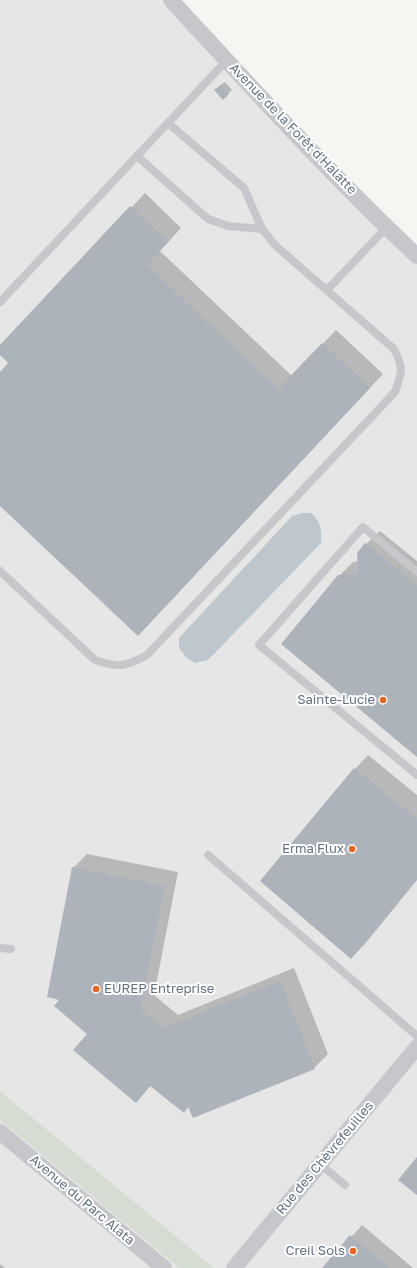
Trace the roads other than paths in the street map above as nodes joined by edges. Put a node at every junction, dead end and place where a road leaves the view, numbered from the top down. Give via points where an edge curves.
1 (171, 0) edge
2 (227, 60) junction
3 (168, 123) junction
4 (137, 156) junction
5 (387, 227) junction
6 (262, 229) junction
7 (417, 256) edge
8 (327, 290) junction
9 (0, 302) edge
10 (0, 571) edge
11 (417, 572) edge
12 (417, 775) edge
13 (208, 855) dead end
14 (0, 948) edge
15 (10, 949) dead end
16 (417, 1036) edge
17 (417, 1047) edge
18 (0, 1132) edge
19 (320, 1164) junction
20 (345, 1185) dead end
21 (164, 1268) edge
22 (234, 1268) edge

1 - 2 street, Avenue de la Forêt d'Halatte
2 - 3 lane
2 - 5 street, Avenue de la Forêt d'Halatte
3 - 4 lane
3 - 6 lane via 244,188
4 - 6 lane via 208,219 228,226
4 - 9 lane
5 - 7 street, Avenue de la Forêt d'Halatte
5 - 8 lane
6 - 8 lane via 276,246
8 - 10 lane via 394,349 401,362 401,373 395,392 146,655 132,664 121,666 95,660
11 - 12 lane via 363,527 258,645
13 - 16 lane
14 - 15 lane
17 - 19 street, Rue des Chèvrefeuilles
18 - 21 street, Avenue du Parc Alata
19 - 20 lane
19 - 22 street, Rue des Chèvrefeuilles

